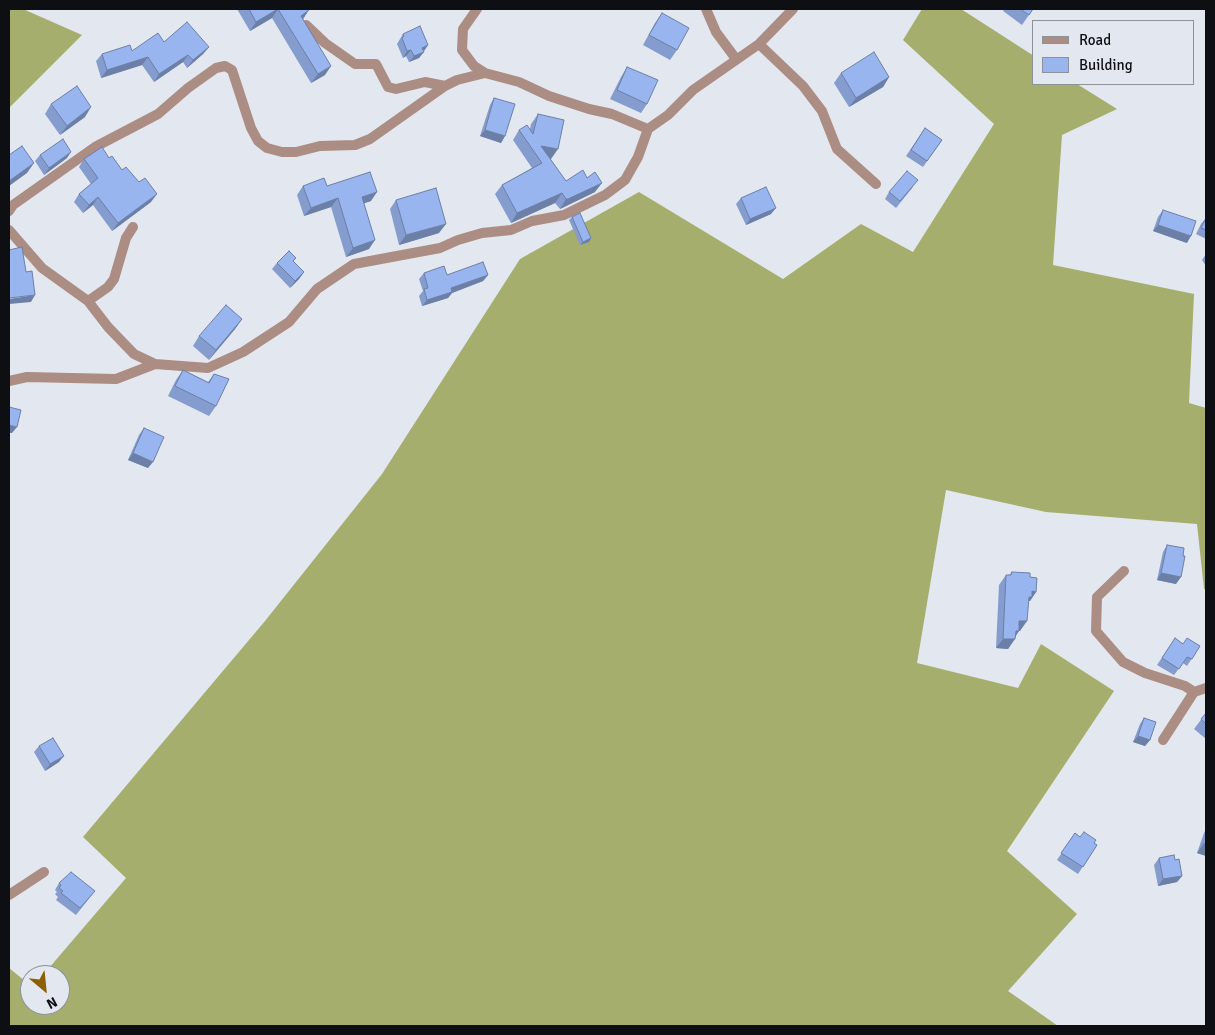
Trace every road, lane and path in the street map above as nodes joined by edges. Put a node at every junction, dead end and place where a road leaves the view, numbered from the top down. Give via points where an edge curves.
1 (478, 9) edge
2 (706, 9) edge
3 (793, 9) edge
4 (306, 25) edge
5 (759, 44) junction
6 (736, 59) junction
7 (485, 74) junction
8 (445, 86) junction
9 (648, 129) junction
10 (876, 184) dead end
11 (9, 211) edge
12 (133, 227) dead end
13 (9, 230) edge
14 (88, 301) junction
15 (155, 364) junction
16 (9, 381) edge
17 (1124, 571) dead end
18 (1206, 688) edge
19 (1194, 692) junction
20 (1163, 740) dead end
21 (44, 872) dead end
22 (9, 895) edge

1 - 7 street via 463,29 462,50
2 - 6 street via 716,32
3 - 5 street
4 - 8 street via 355,64 376,64 388,87 396,89 425,82
5 - 6 street
5 - 10 street via 803,86 822,111 837,149
6 - 9 street via 693,90 668,115
7 - 8 street
7 - 9 street via 519,82 549,96 612,114
8 - 11 street via 355,145 282,152 267,148 258,140 232,70 225,66 216,68 158,114 95,147
9 - 15 street via 625,180 605,195 564,216 532,221 511,230 482,233 440,248 354,264 317,289 289,322 243,352 208,368
12 - 14 street via 126,238 114,279
13 - 14 street via 42,268
14 - 15 street via 134,354
15 - 16 street via 116,379 27,377
17 - 19 street via 1097,598 1096,630 1123,662
18 - 19 street
19 - 20 street
21 - 22 street

